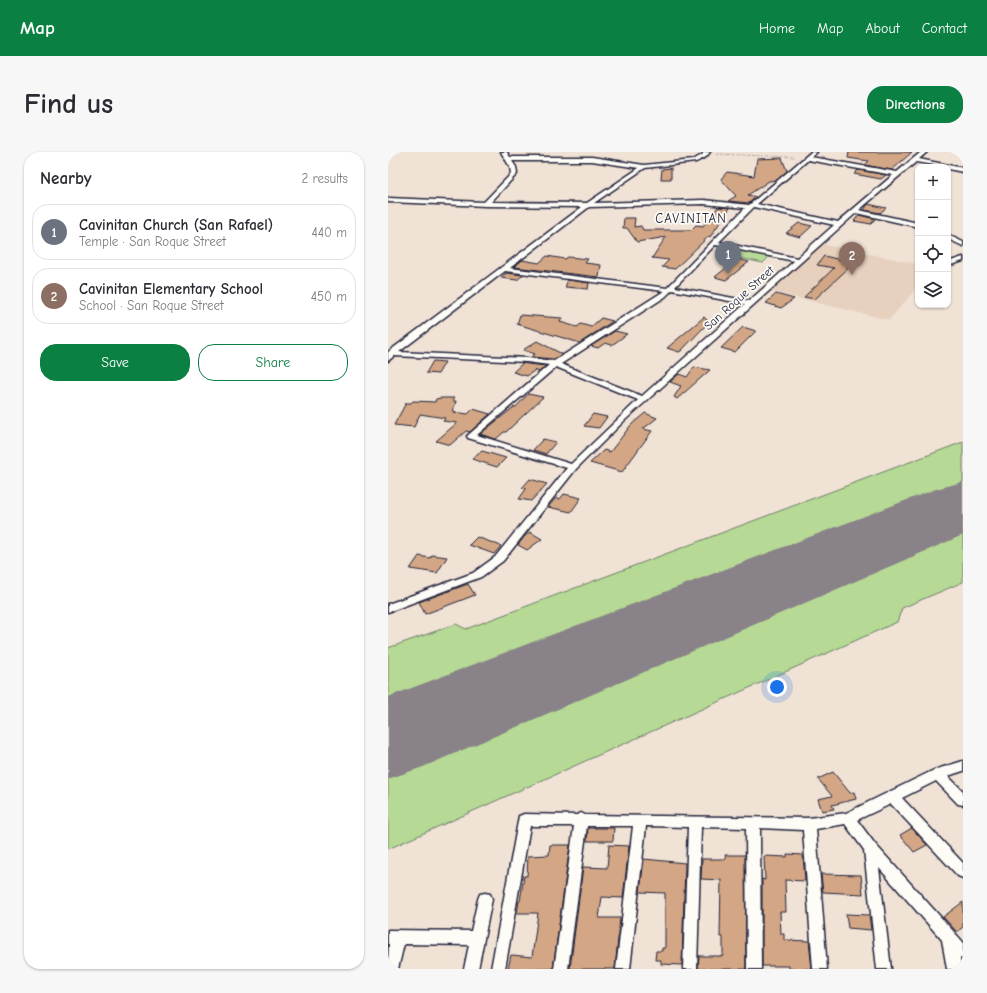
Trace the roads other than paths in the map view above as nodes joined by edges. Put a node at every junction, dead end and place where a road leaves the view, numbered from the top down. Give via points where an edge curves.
1 (504, 152) edge
2 (814, 152) edge
3 (924, 152) edge
4 (706, 153) edge
5 (555, 155) edge
6 (807, 158) junction
7 (509, 159) junction
8 (915, 160) junction
9 (644, 166) junction
10 (963, 170) edge
11 (897, 174) junction
12 (388, 200) edge
13 (486, 204) junction
14 (588, 205) junction
15 (751, 206) junction
16 (855, 211) junction
17 (839, 224) junction
18 (915, 224) edge
19 (951, 238) edge
20 (714, 243) junction
21 (963, 244) edge
22 (963, 259) edge
23 (799, 260) junction
24 (951, 263) edge
25 (503, 269) junction
26 (670, 289) junction
27 (750, 303) junction
28 (389, 356) edge
29 (555, 364) junction
30 (643, 399) junction
31 (573, 467) junction
32 (388, 608) edge
33 (963, 766) edge
34 (938, 774) junction
35 (893, 797) junction
36 (963, 800) edge
37 (848, 818) junction
38 (581, 819) junction
39 (640, 821) junction
40 (695, 821) junction
41 (753, 823) junction
42 (809, 824) junction
43 (870, 848) junction
44 (963, 872) edge
45 (485, 899) dead end
46 (949, 936) junction
47 (393, 937) edge
48 (477, 938) junction
49 (963, 952) edge
50 (391, 969) edge
51 (471, 969) edge
52 (498, 969) edge
53 (561, 969) edge
54 (623, 969) edge
55 (690, 969) edge
56 (754, 969) edge
57 (820, 969) edge
58 (884, 969) edge
59 (954, 969) edge

1 - 7 street
2 - 6 street
3 - 8 street, San Roque Street
4 - 9 street via 700,159 686,162
5 - 7 street
5 - 9 street
6 - 11 street
6 - 15 street
7 - 13 street via 514,170 512,177
8 - 10 street
8 - 11 street, San Roque Street
9 - 14 street
11 - 16 street, San Roque Street
12 - 13 street
13 - 14 street
14 - 15 street via 704,202
14 - 25 street
15 - 17 street
15 - 20 street
16 - 17 street, San Roque Street
16 - 18 street
17 - 23 street, San Roque Street
19 - 21 street
20 - 23 street
20 - 26 street
22 - 24 street
23 - 27 street, San Roque Street
25 - 26 street
25 - 28 street
26 - 27 street
26 - 29 street via 657,301
27 - 30 street, San Roque Street
28 - 29 street via 526,360
29 - 30 street
29 - 31 street via 471,436
30 - 31 street, San Roque Street
31 - 32 street, San Roque Street via 499,559 477,575
33 - 34 street
34 - 35 street
34 - 36 street
35 - 37 street
35 - 44 street
37 - 42 street
37 - 43 street
38 - 39 street
38 - 52 street via 524,820
38 - 53 street
39 - 40 street
39 - 54 street
40 - 41 street
40 - 55 street
41 - 42 street
41 - 56 street
42 - 57 street
43 - 46 street
43 - 58 street
45 - 48 street
46 - 49 street
46 - 59 street
47 - 48 street
47 - 50 street
48 - 51 street

